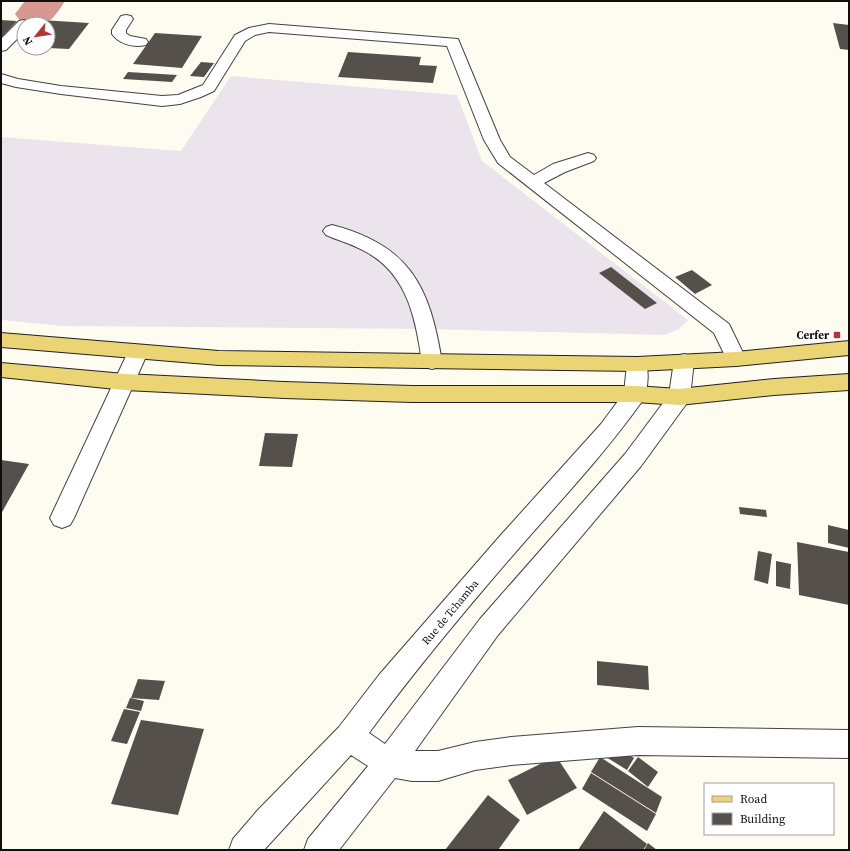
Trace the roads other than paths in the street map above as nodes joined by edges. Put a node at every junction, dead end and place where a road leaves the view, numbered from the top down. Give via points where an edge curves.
1 (126, 19) dead end
2 (16, 32) edge
3 (142, 42) dead end
4 (1, 47) edge
5 (1, 78) edge
6 (588, 158) dead end
7 (532, 183) junction
8 (332, 232) dead end
9 (1, 340) edge
10 (849, 348) edge
11 (138, 352) junction
12 (736, 359) junction
13 (684, 361) junction
14 (432, 362) junction
15 (637, 364) junction
16 (1, 370) edge
17 (124, 382) junction
18 (849, 382) edge
19 (634, 394) junction
20 (679, 397) junction
21 (62, 518) dead end
22 (349, 737) junction
23 (849, 744) edge
24 (389, 763) junction
25 (244, 850) edge
26 (319, 850) edge

1 - 3 street via 119,34 126,40
2 - 4 street
5 - 7 street via 61,90 162,101 180,99 209,88 240,38 257,30 269,28 453,42 492,140 504,160
6 - 7 street via 559,168
7 - 12 street via 722,329
8 - 14 street via 375,250 400,268 414,290 424,316
9 - 11 main road
10 - 12 main road
11 - 14 main road via 219,358
11 - 17 street
12 - 13 main road
13 - 15 main road
13 - 20 street
14 - 15 main road
15 - 19 street, Rue de Tchamba
16 - 17 main road
17 - 19 main road via 412,394
17 - 21 street
18 - 20 main road
19 - 20 main road
19 - 22 street, Rue de Tchamba via 609,430 389,684
20 - 24 street via 633,460 489,626
22 - 24 street
22 - 25 street, Rue de Tchamba
23 - 24 street via 638,741 511,751 475,756 438,766
24 - 26 street

